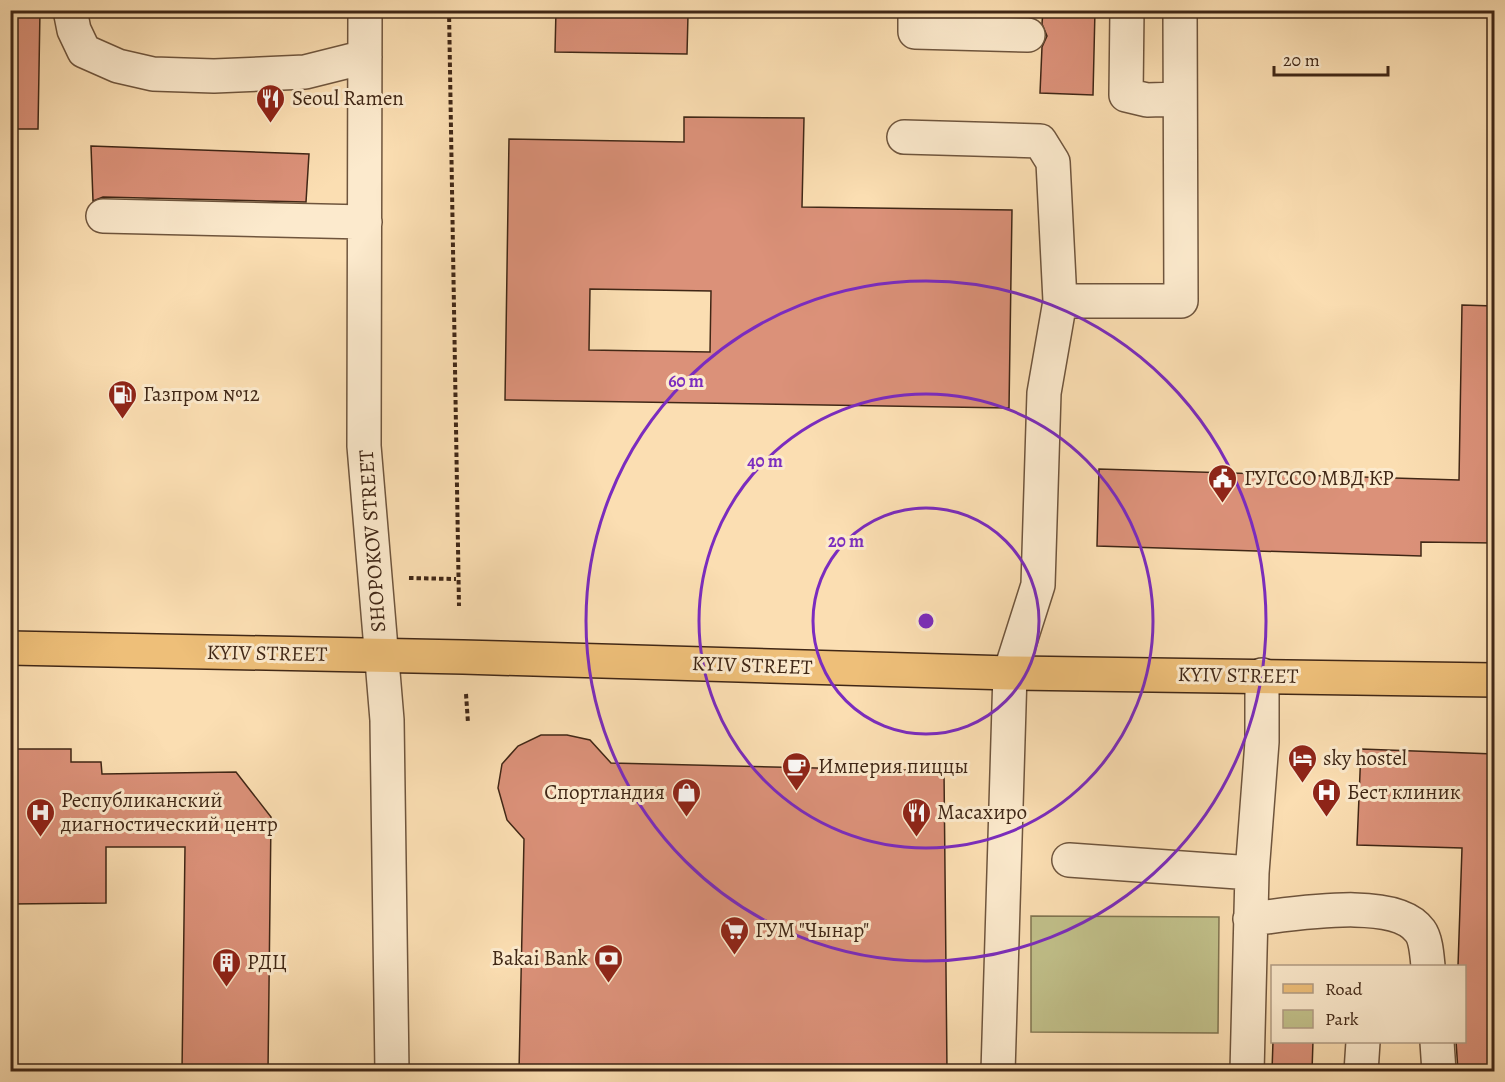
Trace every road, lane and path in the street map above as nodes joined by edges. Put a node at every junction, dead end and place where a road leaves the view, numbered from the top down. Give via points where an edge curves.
1 (70, 10) edge
2 (365, 10) edge
3 (449, 10) edge
4 (915, 10) edge
5 (1127, 10) edge
6 (1180, 10) edge
7 (1028, 35) dead end
8 (365, 57) junction
9 (1180, 99) junction
10 (904, 137) dead end
11 (103, 216) dead end
12 (365, 222) junction
13 (1060, 301) junction
14 (402, 578) dead end
15 (456, 579) junction
16 (459, 606) dead end
17 (10, 648) edge
18 (380, 656) junction
19 (1010, 673) junction
20 (1262, 675) junction
21 (1494, 680) edge
22 (466, 693) dead end
23 (468, 723) dead end
24 (1069, 860) dead end
25 (1252, 873) junction
26 (1250, 919) junction
27 (1428, 965) edge
28 (1260, 995) edge
29 (1363, 1043) edge
30 (1437, 1043) edge
31 (392, 1071) edge
32 (998, 1071) edge
33 (1247, 1071) edge
34 (1361, 1071) edge
35 (1439, 1071) edge

1 - 8 street via 84,51 118,66 153,74 305,72
2 - 8 street, SHOPOKOV STREET
3 - 15 path
4 - 7 street via 915,32
5 - 9 street via 1126,95 1147,100
6 - 9 street
8 - 12 street, SHOPOKOV STREET
9 - 13 street via 1181,301
10 - 13 street via 1040,141 1053,162
11 - 12 street
12 - 18 street, SHOPOKOV STREET via 364,446
13 - 19 street via 1044,393 1038,585
14 - 15 path
15 - 16 path
17 - 18 main road, KYIV STREET
18 - 19 main road, KYIV STREET
18 - 31 street, SHOPOKOV STREET via 387,720
19 - 20 main road, KYIV STREET
19 - 32 street
20 - 21 main road, KYIV STREET
20 - 25 street via 1262,742
22 - 23 path
24 - 25 street
25 - 26 street
26 - 27 street via 1342,910 1397,914 1421,932
26 - 28 street
28 - 33 street
29 - 34 street
30 - 35 street

